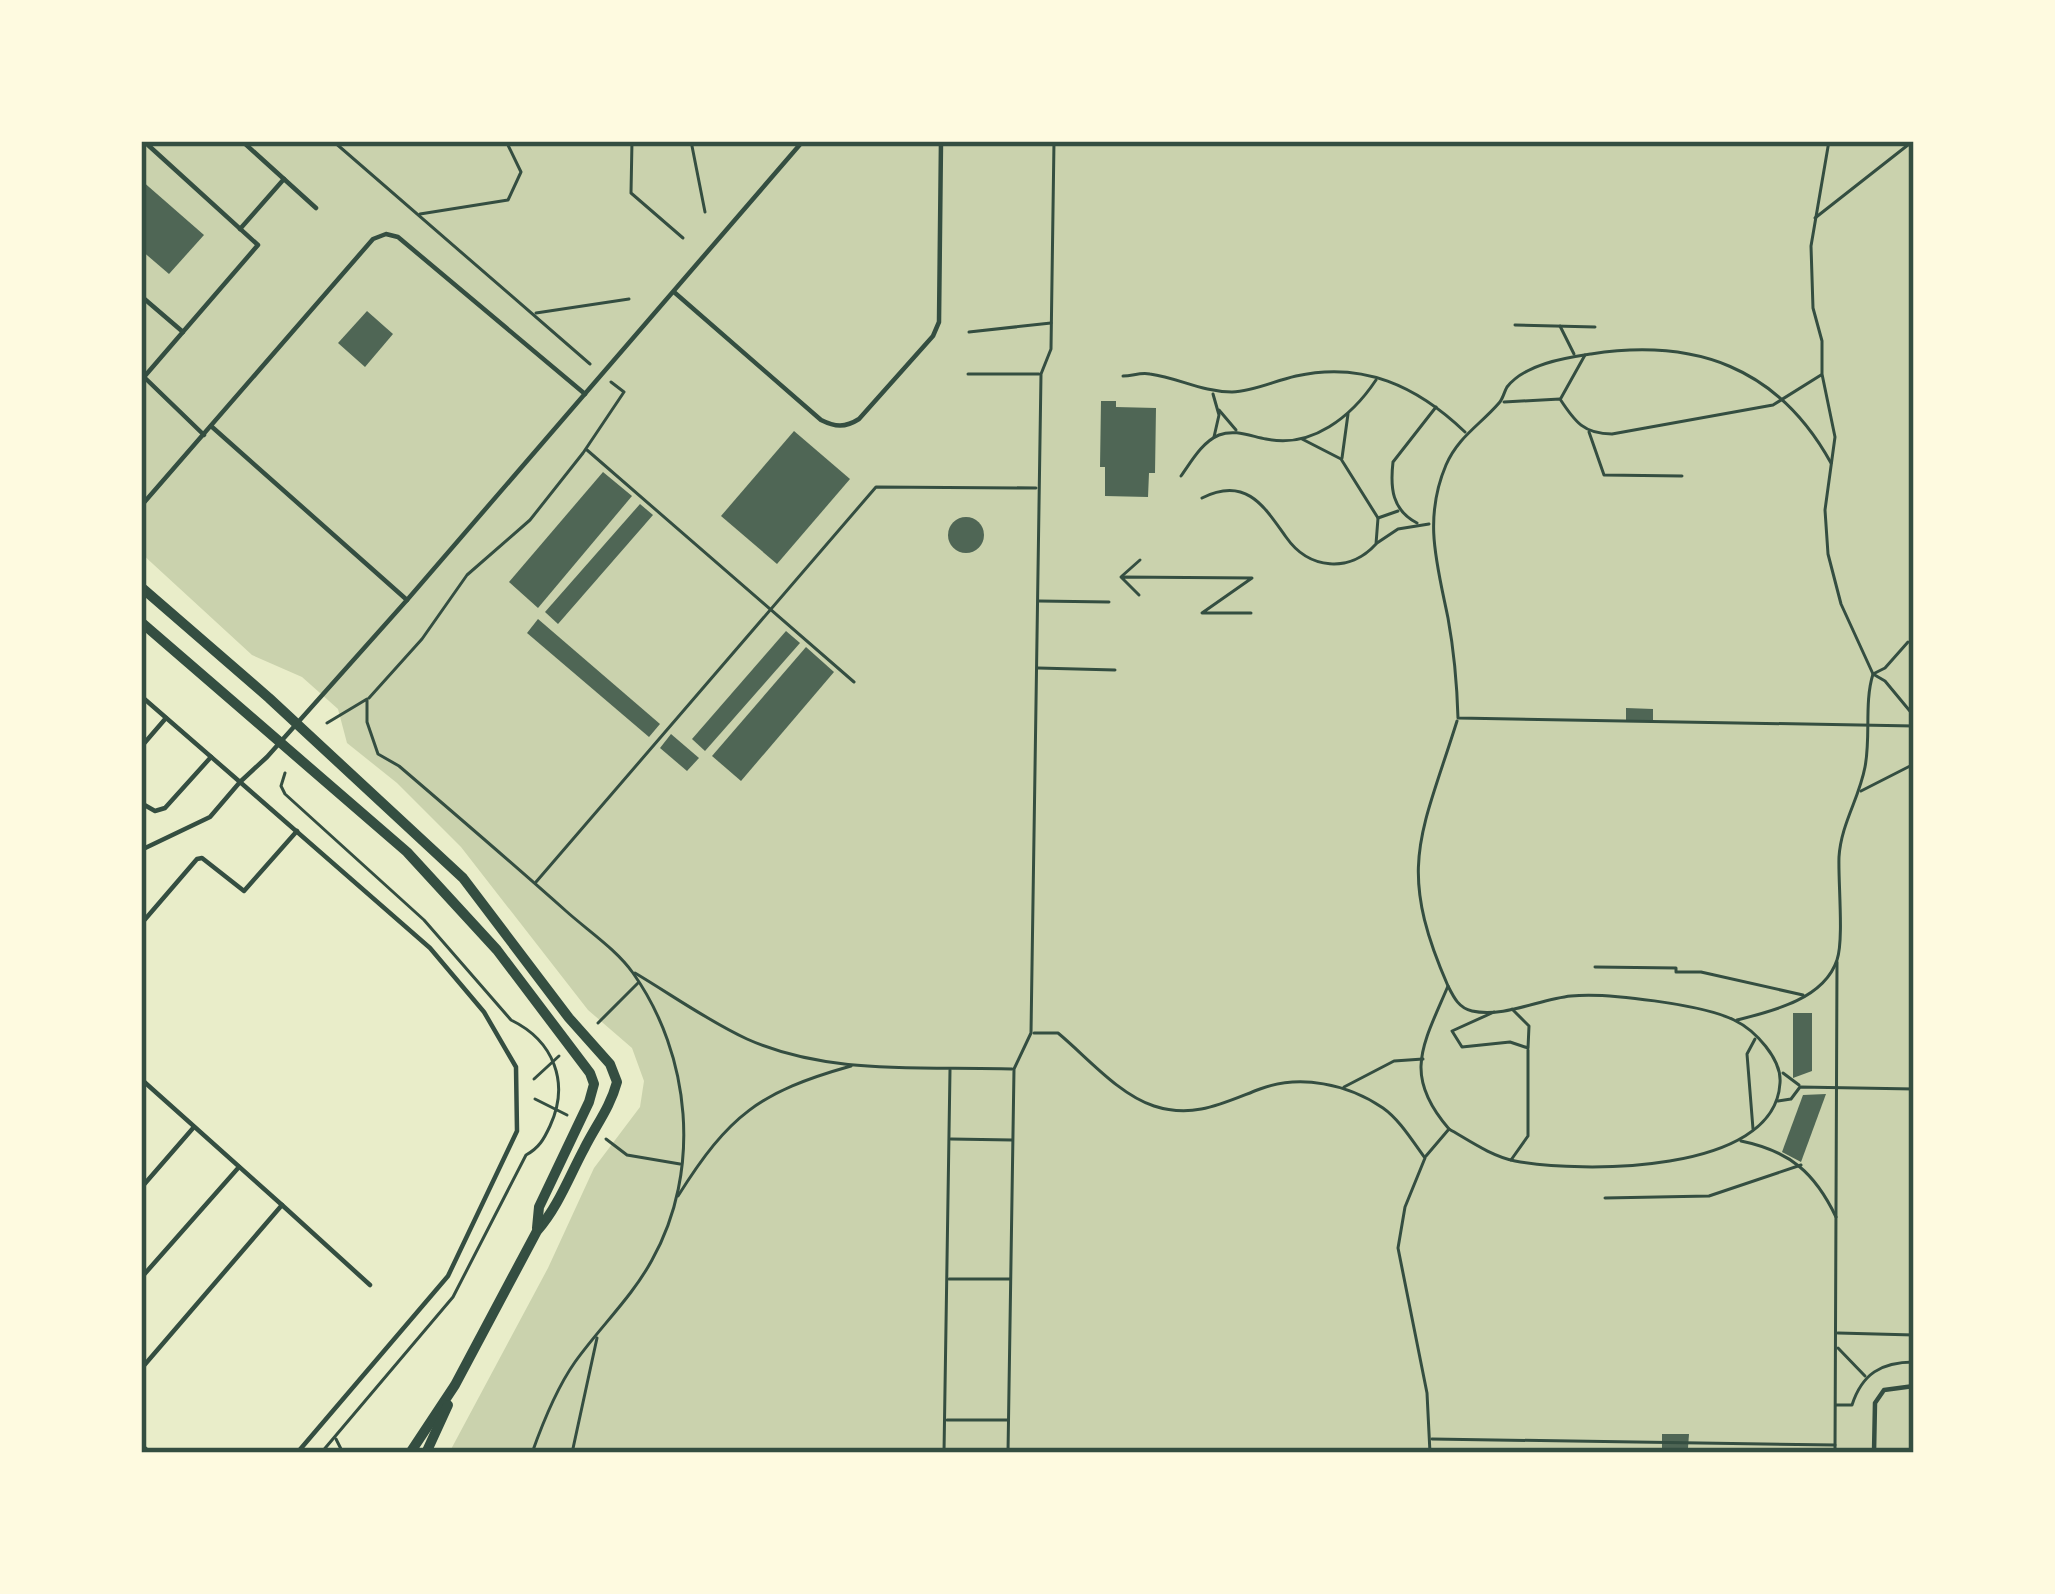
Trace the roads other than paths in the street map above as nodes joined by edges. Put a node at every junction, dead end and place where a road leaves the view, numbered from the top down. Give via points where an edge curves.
1 (242, 141) edge
2 (803, 141) edge
3 (940, 141) edge
4 (148, 145) dead end
5 (284, 179) junction
6 (316, 208) dead end
7 (240, 229) junction
8 (674, 292) junction
9 (141, 296) edge
10 (183, 332) junction
11 (585, 394) junction
12 (211, 426) junction
13 (204, 434) junction
14 (141, 506) edge
15 (141, 587) edge
16 (407, 600) junction
17 (141, 622) edge
18 (141, 696) edge
19 (166, 718) junction
20 (296, 724) junction
21 (281, 741) junction
22 (141, 747) edge
23 (211, 757) junction
24 (240, 782) junction
25 (141, 803) edge
26 (297, 831) junction
27 (141, 850) edge
28 (141, 923) edge
29 (141, 1079) edge
30 (194, 1127) junction
31 (239, 1167) junction
32 (141, 1188) edge
33 (282, 1205) junction
34 (537, 1231) junction
35 (141, 1278) edge
36 (370, 1285) dead end
37 (141, 1369) edge
38 (455, 1385) junction
39 (1914, 1386) edge
40 (141, 1445) edge
41 (150, 1453) edge
42 (297, 1453) edge
43 (410, 1453) edge
44 (426, 1453) edge
45 (1874, 1453) edge

1 - 5 lane
2 - 8 lane
3 - 8 lane via 939,322 849,425 820,420
4 - 7 lane
5 - 6 lane
5 - 7 lane
7 - 10 lane via 258,245
8 - 11 lane
9 - 10 lane
10 - 13 lane via 144,377
11 - 12 lane via 386,234 373,239
11 - 16 lane
12 - 13 lane
12 - 16 lane
13 - 14 lane
15 - 20 street
16 - 20 lane
17 - 21 street
18 - 19 lane
19 - 22 lane
19 - 23 lane
20 - 21 lane
20 - 34 street via 463,878 610,1064 612,1100
21 - 24 lane
21 - 34 street via 438,885 590,1072 590,1102 539,1207
23 - 24 lane
23 - 25 lane via 165,808
24 - 26 lane
24 - 27 lane via 210,817
26 - 28 lane via 244,891 196,859
26 - 42 lane via 466,989 516,1067 519,1114 448,1276
29 - 30 lane
30 - 31 lane
30 - 32 lane
31 - 33 lane
31 - 35 lane
33 - 36 lane
33 - 37 lane
34 - 38 street
38 - 43 street
38 - 44 street
39 - 45 lane via 1884,1390 1875,1403
40 - 41 lane

